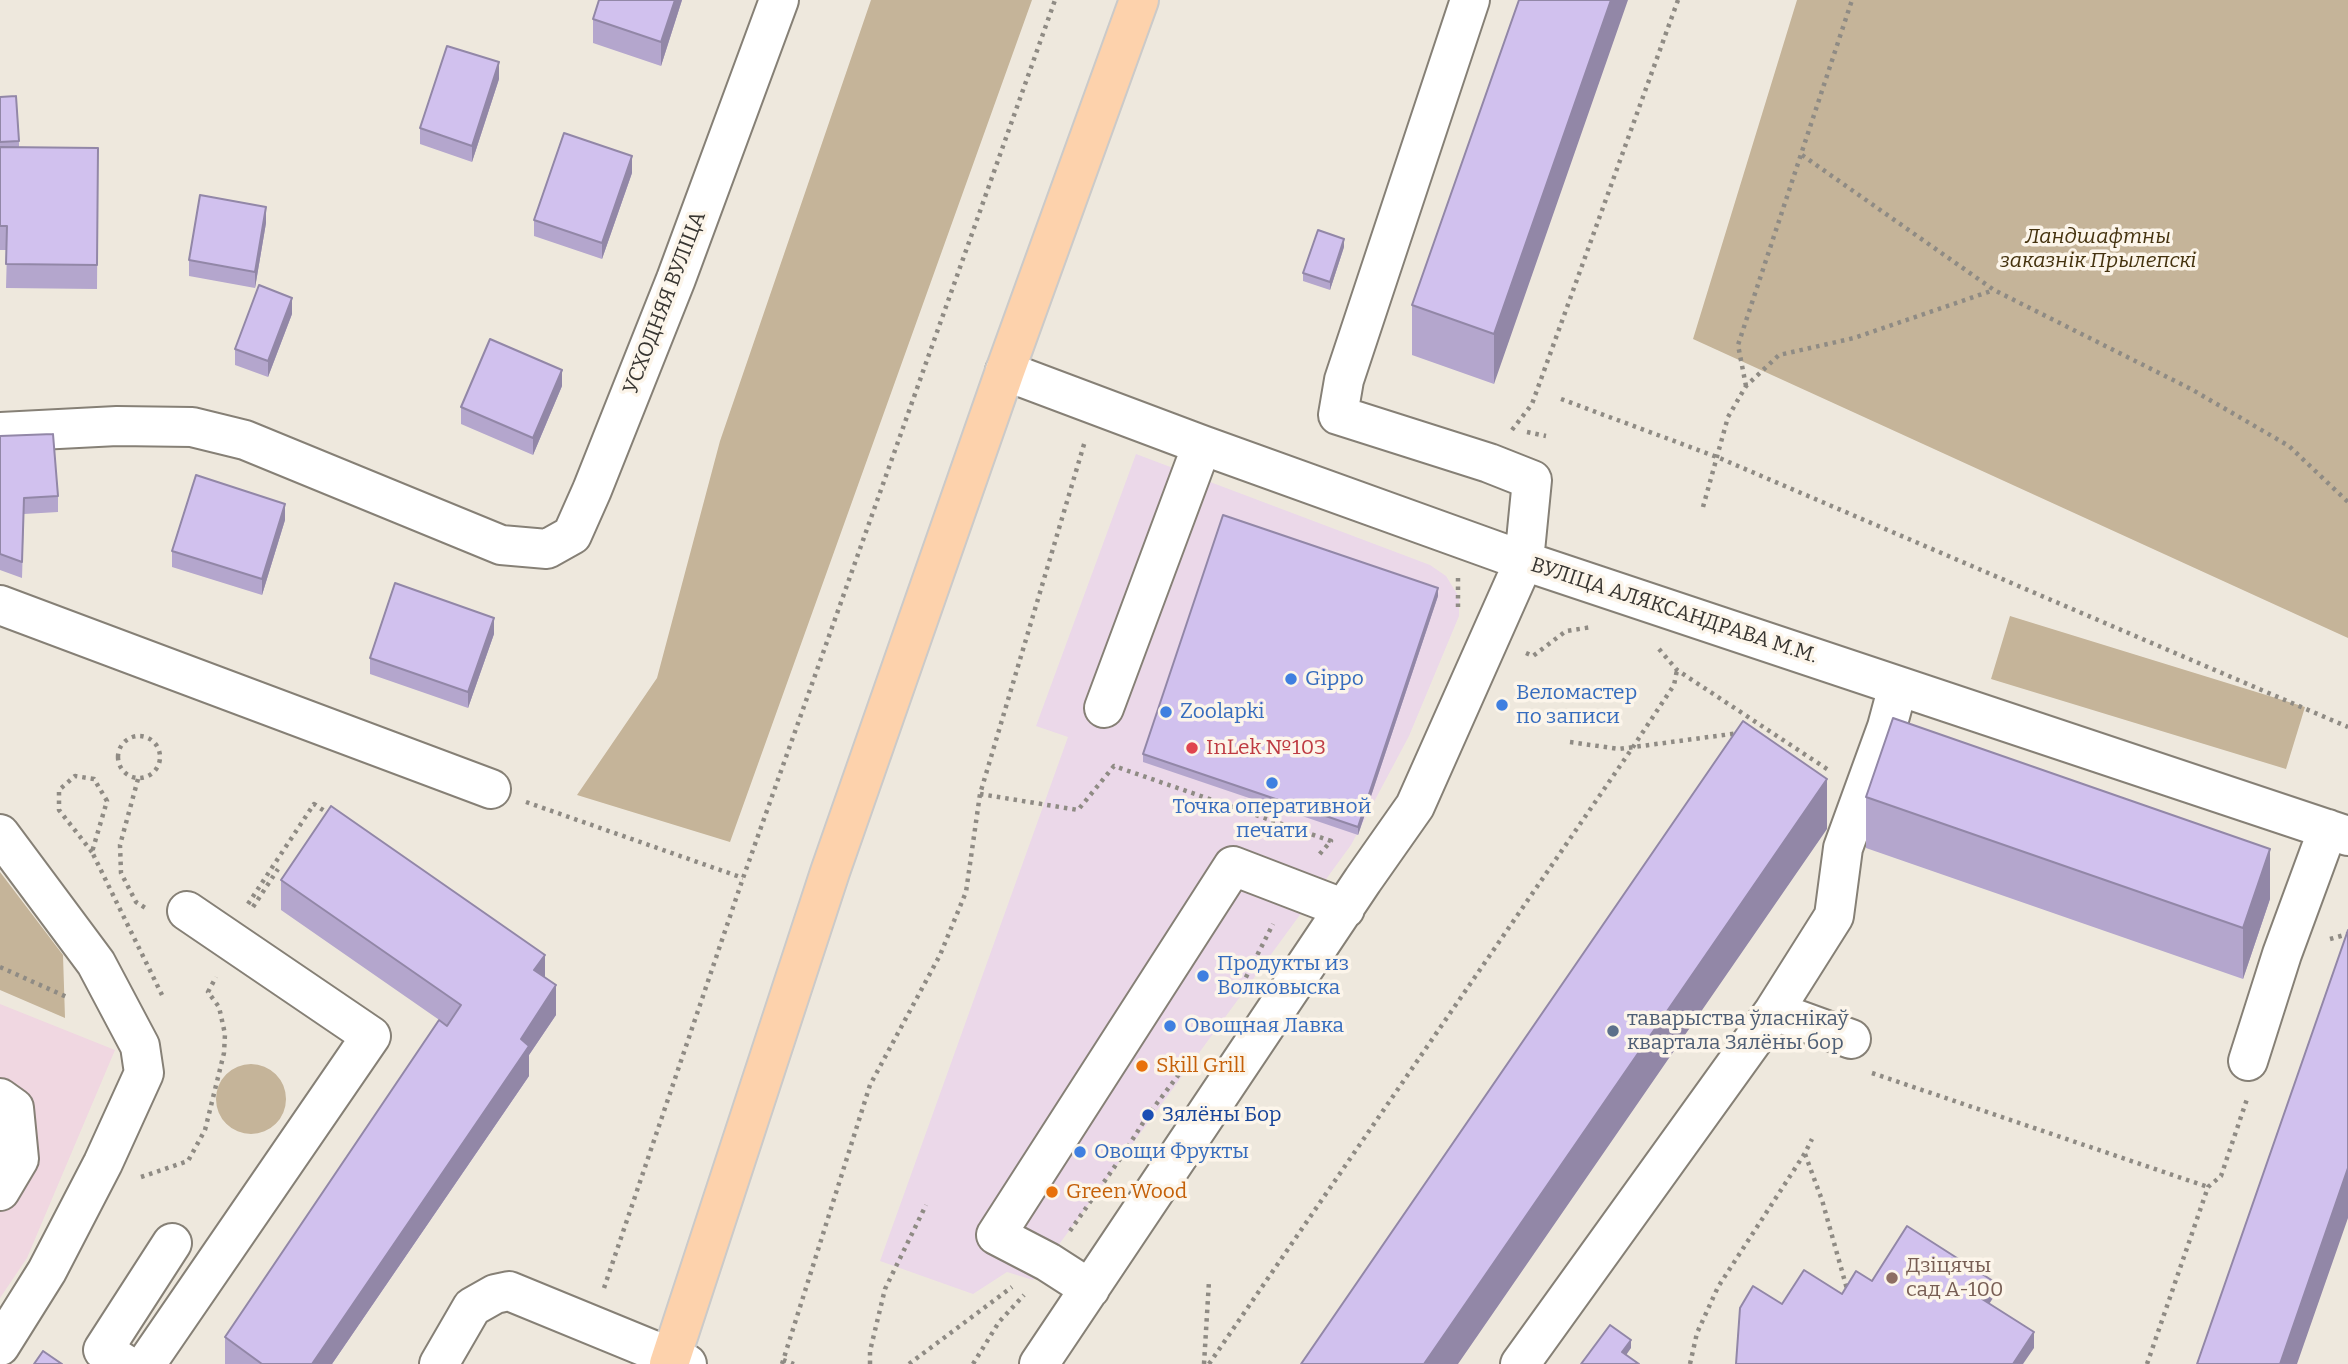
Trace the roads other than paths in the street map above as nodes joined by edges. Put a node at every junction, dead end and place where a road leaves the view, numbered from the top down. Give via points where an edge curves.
1 (779, 0) edge
2 (1139, 0) edge
3 (1470, 0) edge
4 (1005, 370) junction
5 (0, 432) edge
6 (1202, 445) junction
7 (1524, 561) junction
8 (0, 605) edge
9 (1898, 686) junction
10 (1104, 708) dead end
11 (491, 789) road end
12 (2338, 832) edge
13 (0, 834) edge
14 (1345, 909) junction
15 (187, 911) dead end
16 (1774, 1011) junction
17 (1852, 1040) dead end
18 (2248, 1061) road end
19 (0, 1098) edge
20 (0, 1191) edge
21 (172, 1243) dead end
22 (1090, 1289) junction
23 (0, 1346) edge
24 (676, 1362) edge
25 (125, 1364) edge
26 (146, 1364) edge
27 (439, 1364) edge
28 (1039, 1364) edge
29 (1520, 1364) edge

1 - 5 street, УСХОДНЯЯ ВУЛІЦА via 676,279 572,535 547,549 501,545 245,440 192,428 117,426
2 - 4 main road
3 - 7 street via 1344,380 1338,415 1532,480
4 - 6 street, ВУЛІЦА АЛЯКСАНДРАВА М.М.
4 - 24 main road via 830,872
6 - 7 street, ВУЛІЦА АЛЯКСАНДРАВА М.М.
6 - 10 street
7 - 9 street, ВУЛІЦА АЛЯКСАНДРАВА М.М.
7 - 14 street via 1415,806
8 - 11 street
9 - 12 street, ВУЛІЦА АЛЯКСАНДРАВА М.М.
9 - 16 street via 1843,848 1834,916
12 - 18 street via 2282,954
13 - 23 street via 96,963 140,1046 144,1073 47,1271
14 - 22 street
14 - 22 street via 1233,866 996,1235
15 - 26 street via 371,1036
16 - 17 street
16 - 29 street
19 - 20 street via 14,1108 19,1159
21 - 25 street via 103,1350
22 - 28 street
24 - 27 street via 509,1292 472,1307

